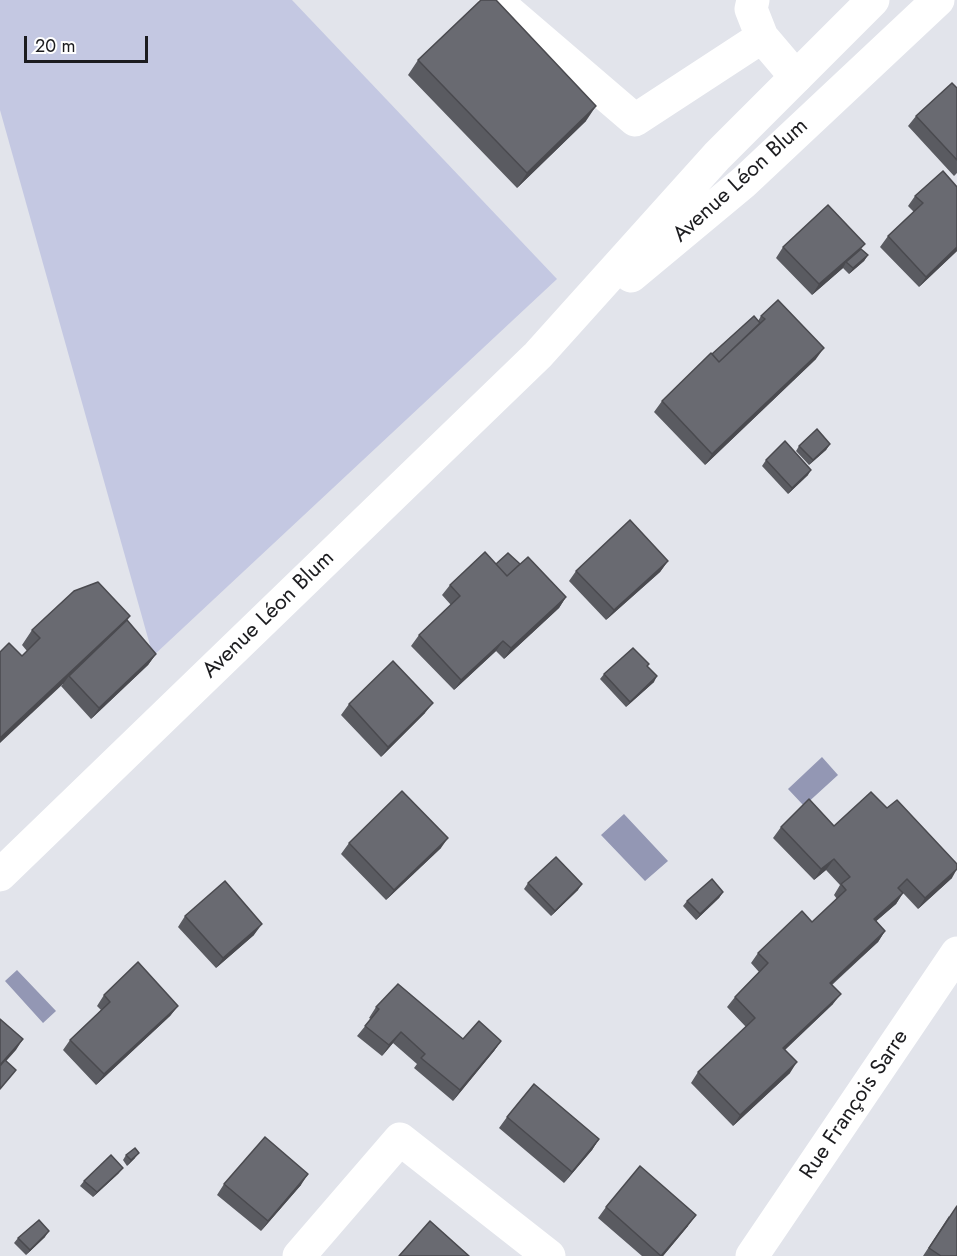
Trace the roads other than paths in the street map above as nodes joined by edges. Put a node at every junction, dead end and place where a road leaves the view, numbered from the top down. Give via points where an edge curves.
1 (495, 0) edge
2 (873, 0) edge
3 (938, 0) edge
4 (752, 11) edge
5 (796, 77) junction
6 (538, 355) junction
7 (0, 875) edge
8 (957, 953) edge
9 (299, 1256) edge
10 (549, 1256) edge
11 (752, 1256) edge

1 - 4 main road via 635,120
2 - 5 main road, Avenue Léon Blum
3 - 6 main road, Avenue Léon Blum via 744,182
4 - 5 main road
5 - 6 main road, Avenue Léon Blum via 717,156
6 - 7 main road, Avenue Léon Blum
8 - 11 main road, Rue François Sarre
9 - 10 main road via 400,1140

